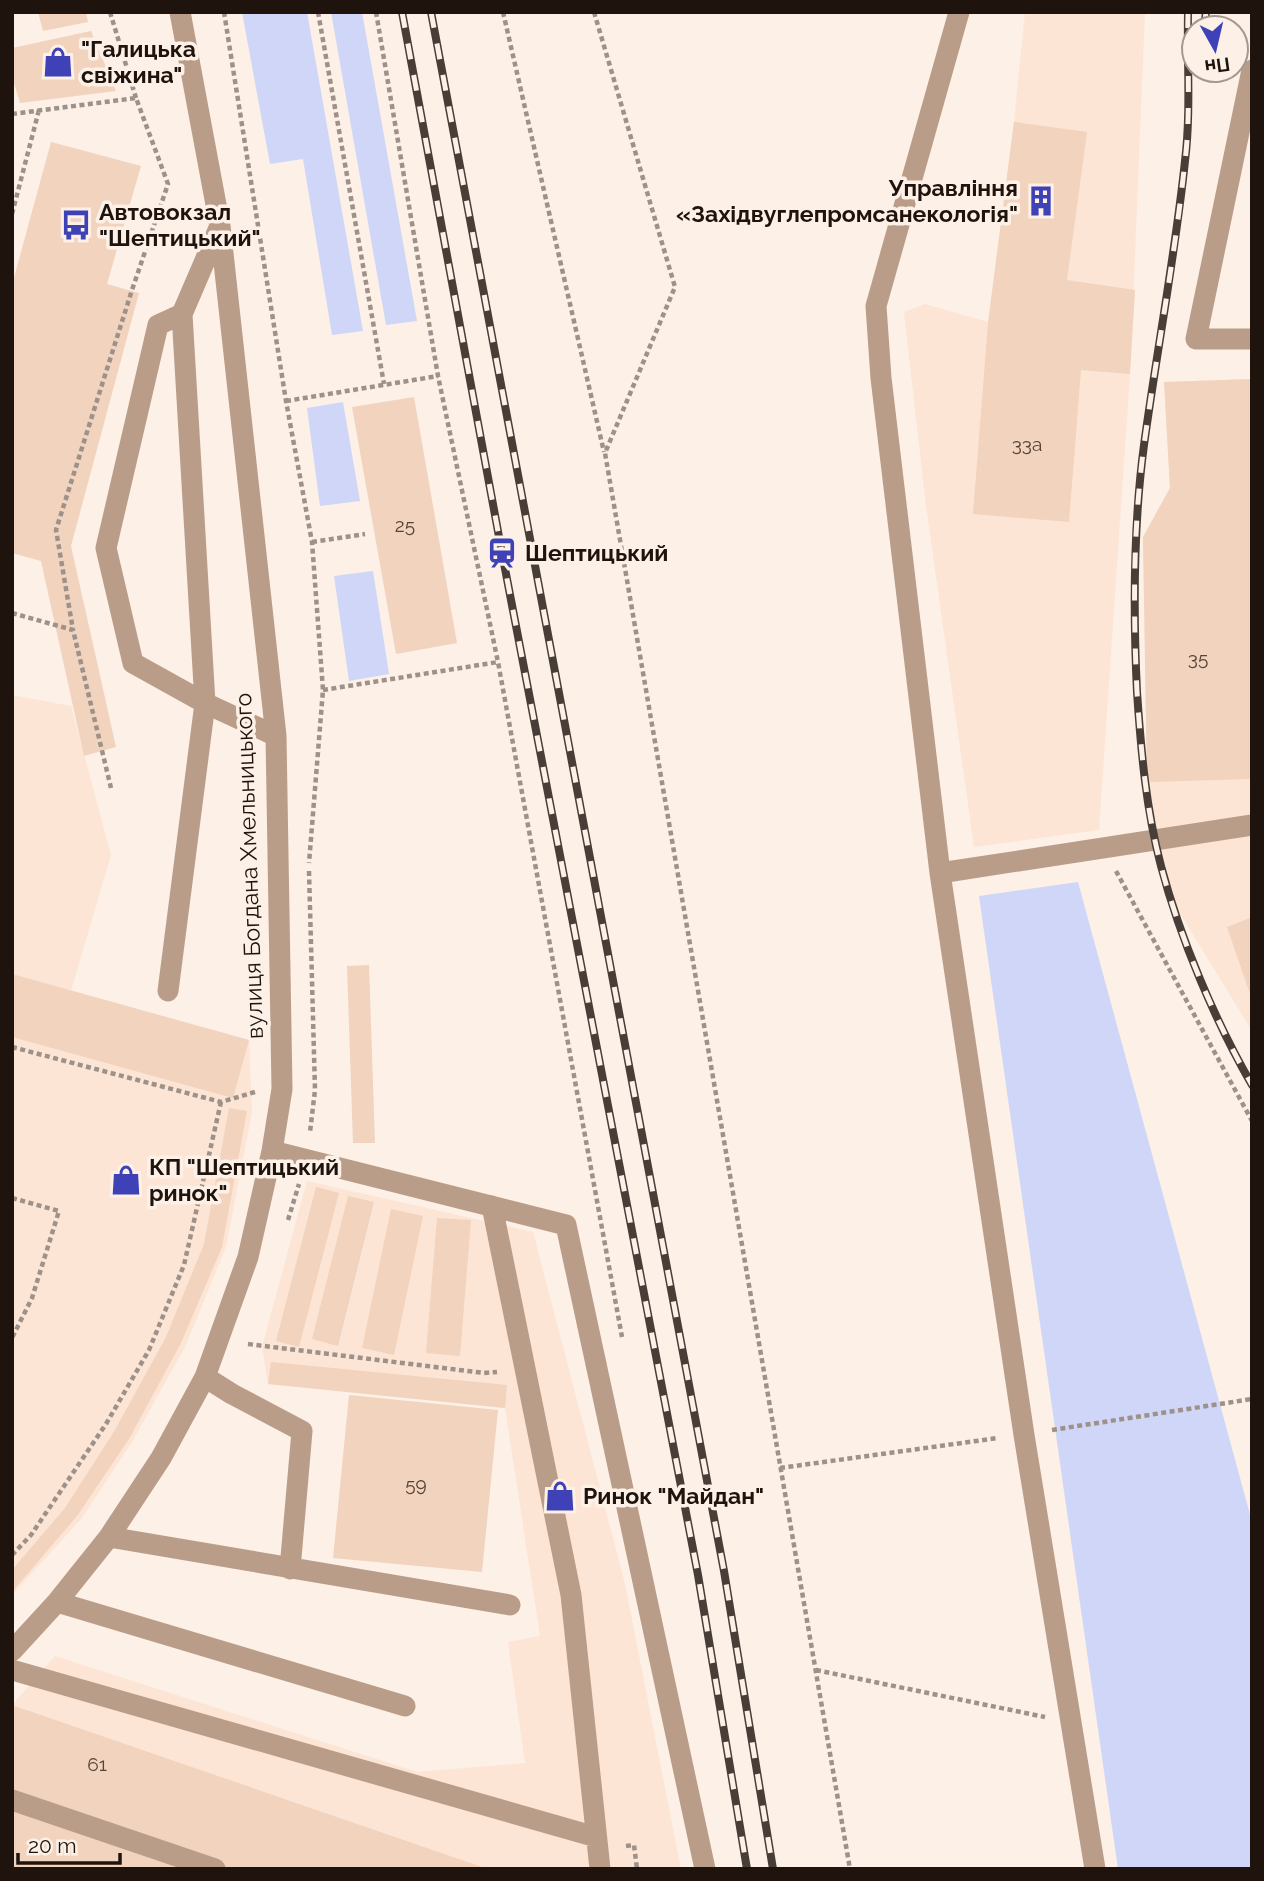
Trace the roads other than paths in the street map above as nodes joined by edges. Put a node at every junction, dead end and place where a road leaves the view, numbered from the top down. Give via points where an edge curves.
1 (180, 12) edge
2 (959, 12) edge
3 (1252, 70) edge
4 (220, 226) junction
5 (182, 313) junction
6 (1252, 340) edge
7 (205, 703) junction
8 (276, 736) junction
9 (1252, 825) edge
10 (940, 873) junction
11 (167, 991) dead end
12 (272, 1151) junction
13 (492, 1206) junction
14 (205, 1377) junction
15 (109, 1537) junction
16 (290, 1569) junction
17 (57, 1602) junction
18 (510, 1605) dead end
19 (12, 1651) edge
20 (12, 1671) edge
21 (405, 1706) dead end
22 (12, 1800) edge
23 (596, 1837) junction
24 (215, 1869) edge
25 (600, 1869) edge
26 (705, 1869) edge
27 (1095, 1869) edge

1 - 4 street, вулиця Богдана Хмельницького
2 - 10 street via 876,306 882,392
3 - 6 street via 1196,340
4 - 5 street
4 - 8 street, вулиця Богдана Хмельницького
5 - 7 street
5 - 7 street via 158,325 106,548 133,663
7 - 8 street
7 - 11 street
8 - 12 street, вулиця Богдана Хмельницького via 282,1089
9 - 10 street
10 - 27 street
12 - 13 street
12 - 14 street, вулиця Богдана Хмельницького via 248,1257
13 - 23 street via 571,1595
13 - 26 street via 566,1225
14 - 15 street, вулиця Богдана Хмельницького via 161,1458
14 - 16 street via 302,1431
15 - 16 street
15 - 17 street, вулиця Богдана Хмельницького
16 - 18 street
17 - 19 street, вулиця Богдана Хмельницького
17 - 21 street
20 - 23 street
22 - 24 street
23 - 25 street

